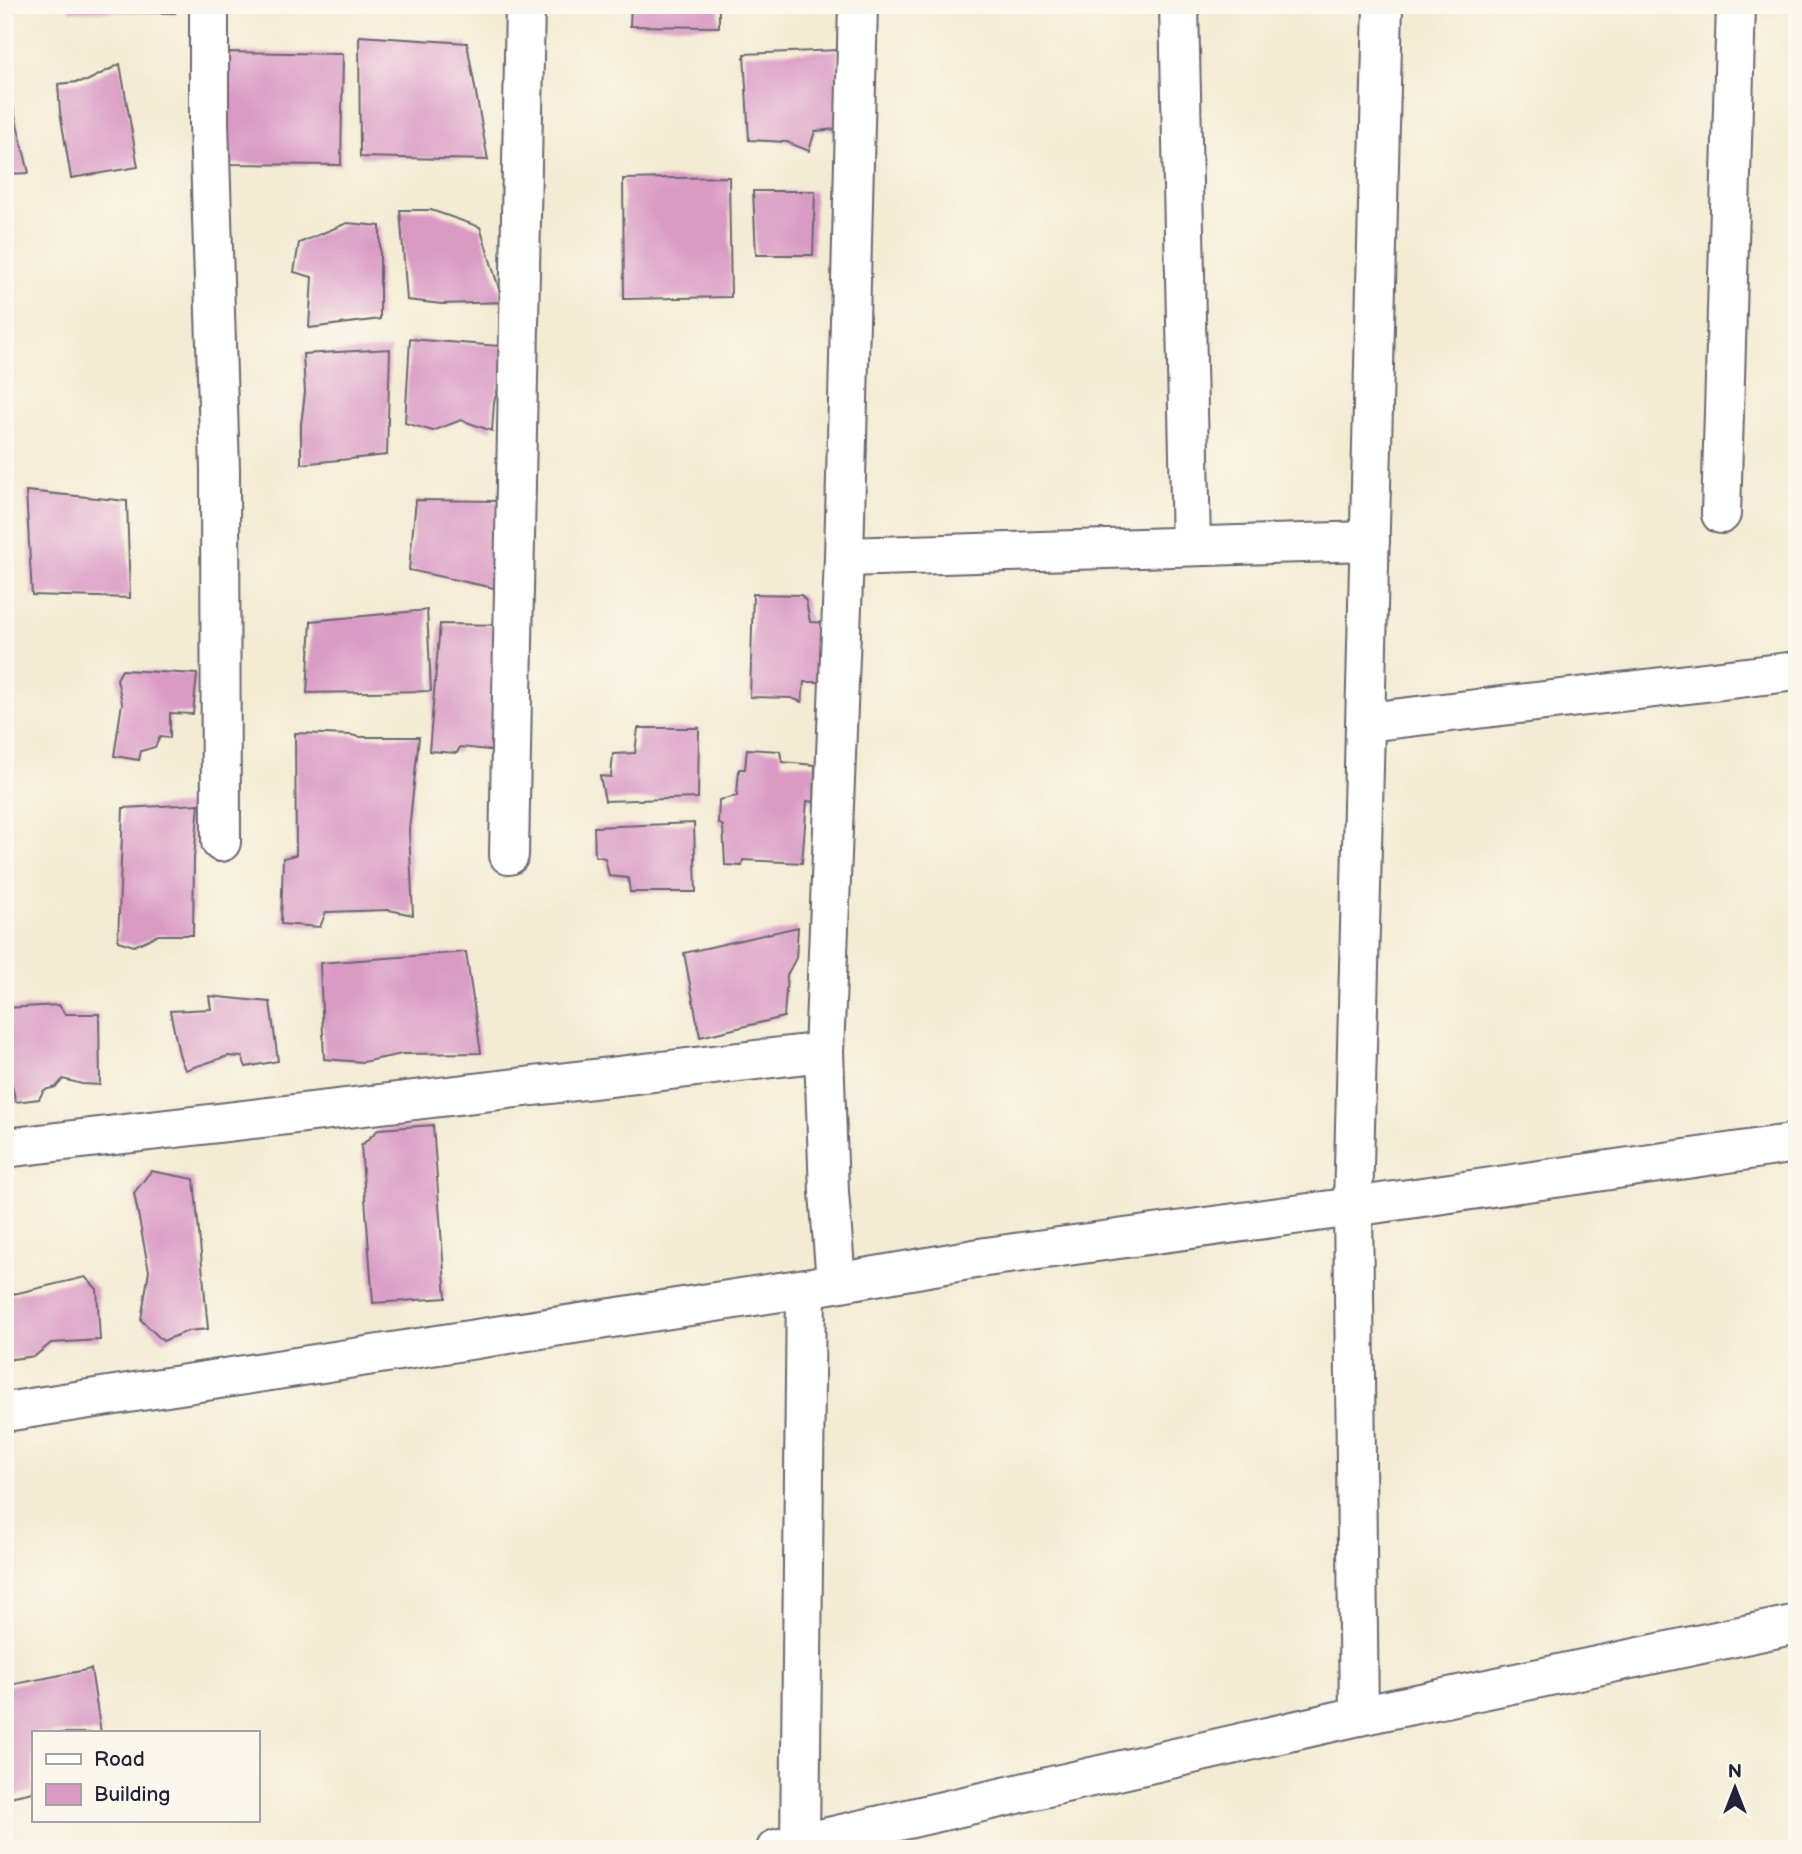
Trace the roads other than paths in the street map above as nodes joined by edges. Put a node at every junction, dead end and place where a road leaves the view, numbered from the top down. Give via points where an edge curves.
1 (209, 5) edge
2 (526, 5) edge
3 (858, 5) edge
4 (1179, 5) edge
5 (1383, 5) edge
6 (1736, 5) edge
7 (1721, 514) dead end
8 (1370, 541) junction
9 (1191, 545) junction
10 (844, 557) junction
11 (1797, 671) edge
12 (1367, 722) junction
13 (221, 842) dead end
14 (509, 855) dead end
15 (824, 1052) junction
16 (1797, 1143) edge
17 (5, 1148) edge
18 (1353, 1208) junction
19 (821, 1285) junction
20 (5, 1412) edge
21 (1797, 1624) edge
22 (1359, 1716) junction
23 (788, 1846) edge

1 - 13 street via 220,469
2 - 14 street
3 - 10 street
4 - 9 street
5 - 8 street
6 - 7 street
8 - 9 street
8 - 12 street
9 - 10 street
10 - 15 street
11 - 12 street
12 - 18 street
15 - 17 street
15 - 19 street via 829,1192
16 - 18 street
18 - 19 street via 986,1257
18 - 22 street
19 - 20 street
19 - 23 street
21 - 22 street
22 - 23 street

